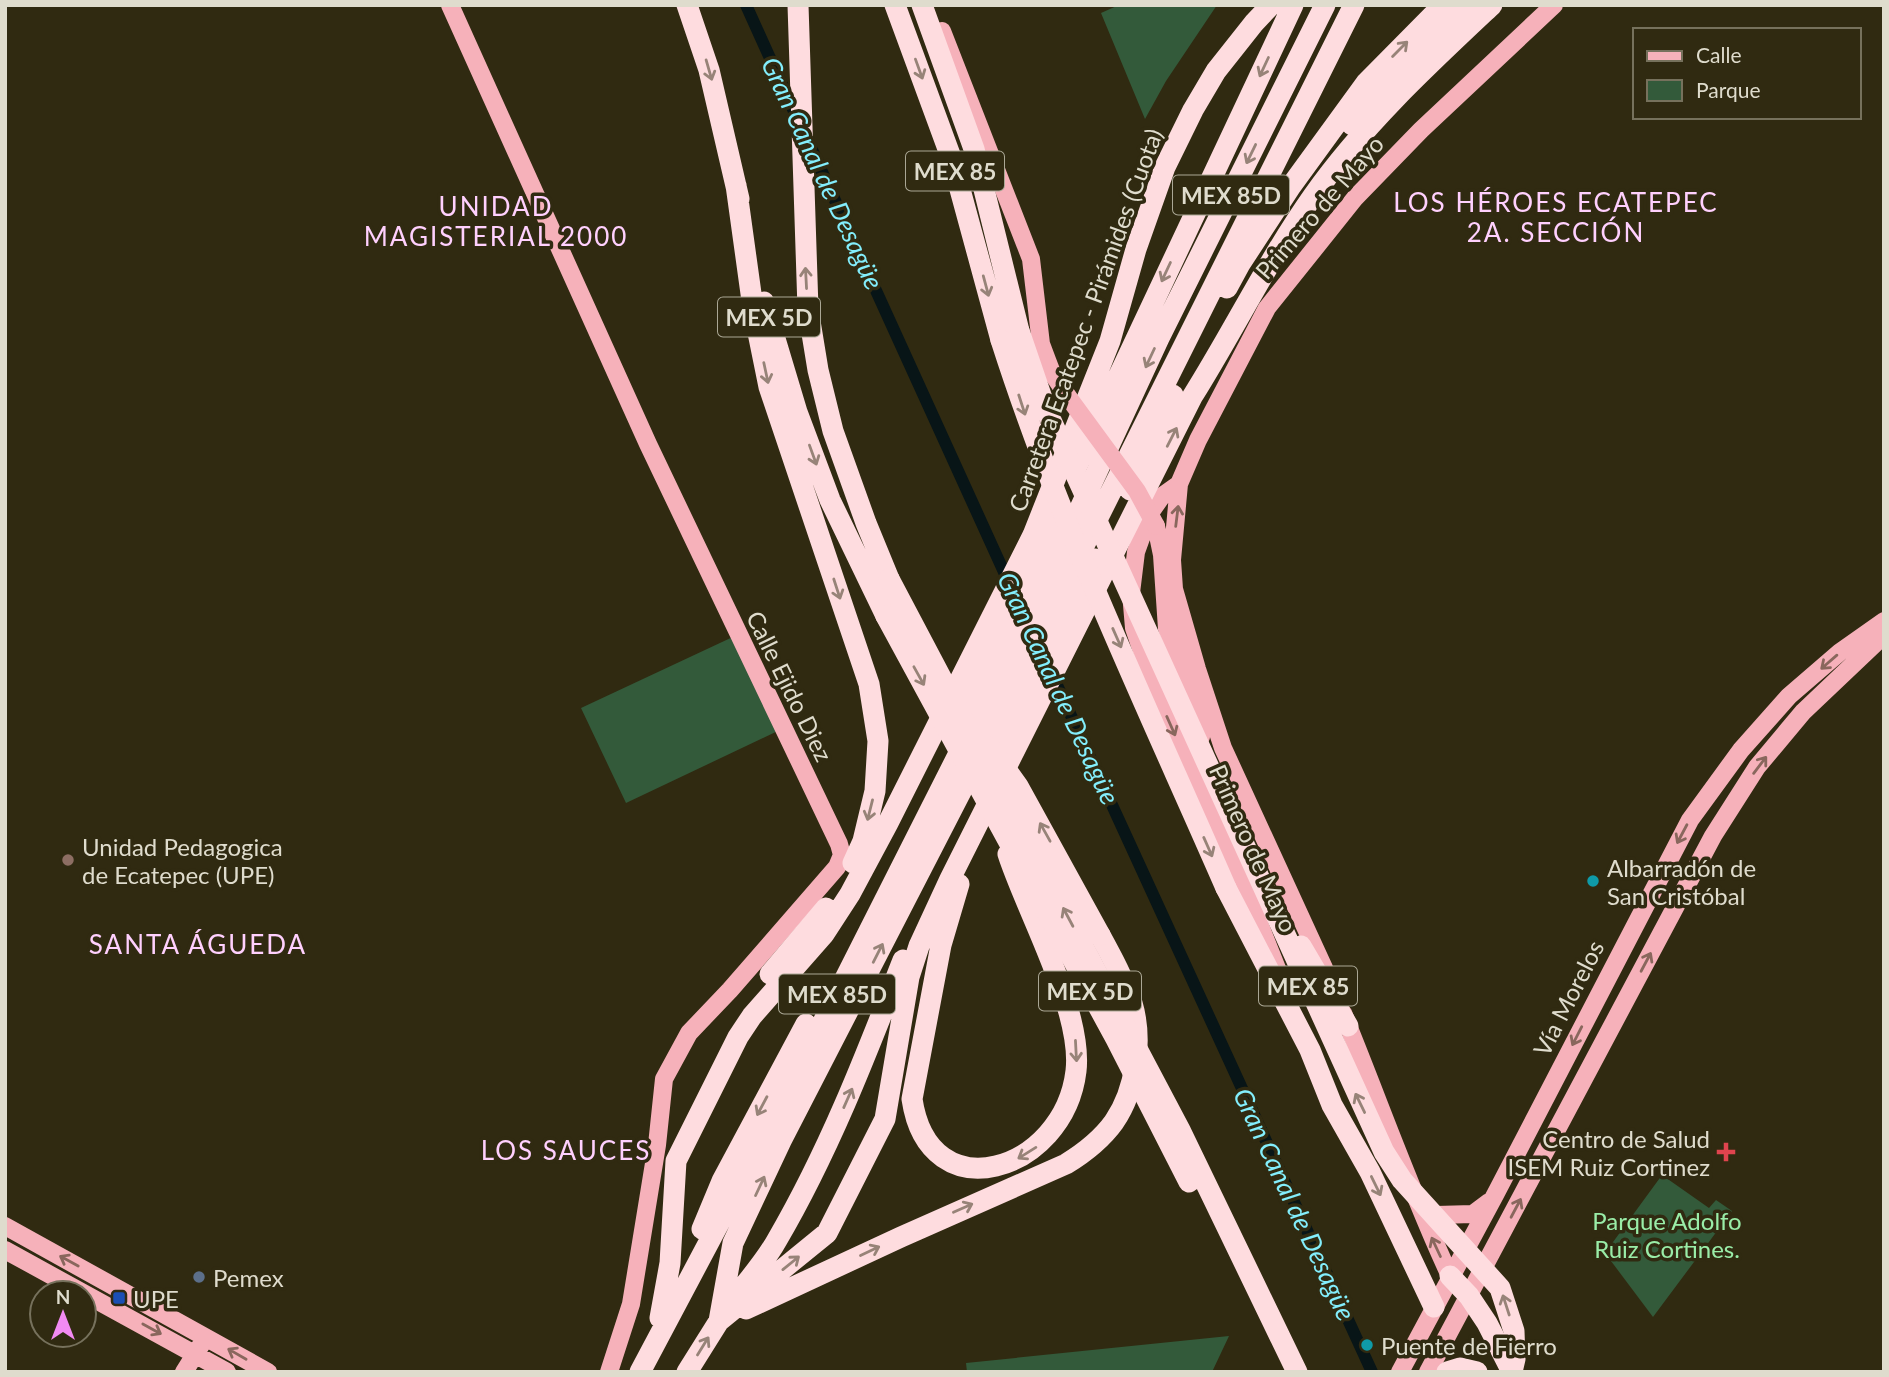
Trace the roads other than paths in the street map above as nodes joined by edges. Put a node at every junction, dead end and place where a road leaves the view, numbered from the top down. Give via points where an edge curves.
1 (450, 5) edge
2 (687, 5) edge
3 (798, 5) edge
4 (895, 5) edge
5 (922, 5) edge
6 (932, 5) edge
7 (1271, 5) edge
8 (1293, 5) edge
9 (1325, 5) edge
10 (1354, 5) edge
11 (1443, 5) edge
12 (1467, 5) edge
13 (1492, 5) edge
14 (1555, 5) edge
15 (736, 185) junction
16 (1192, 397) junction
17 (1179, 484) junction
18 (1037, 544) junction
19 (1122, 578) junction
20 (1067, 611) junction
21 (1884, 621) edge
22 (1003, 630) junction
23 (1884, 635) edge
24 (1030, 685) junction
25 (948, 690) junction
26 (1191, 691) junction
27 (1214, 723) junction
28 (988, 824) junction
29 (1249, 898) junction
30 (1351, 1033) junction
31 (1312, 1056) junction
32 (1416, 1199) junction
33 (1492, 1200) junction
34 (5, 1226) edge
35 (5, 1250) edge
36 (670, 1263) junction
37 (1450, 1276) junction
38 (1469, 1296) junction
39 (1434, 1307) junction
40 (719, 1321) junction
41 (206, 1336) junction
42 (656, 1337) junction
43 (196, 1353) junction
44 (1436, 1367) edge
45 (184, 1372) edge
46 (227, 1372) edge
47 (268, 1372) edge
48 (609, 1372) edge
49 (640, 1372) edge
50 (687, 1372) edge
51 (1282, 1372) edge
52 (1297, 1372) edge
53 (1400, 1372) edge
54 (1477, 1372) edge
55 (1512, 1372) edge

1 - 48 main road, Calle Ejido Diez via 643,432 842,855 837,867 689,1033 664,1079 631,1304
2 -> 15 highway, MEX 5D via 709,70
25 -> 3 highway, MEX 5D, bridge via 889,579 866,523 833,431 818,370 808,309
4 -> 31 highway, MEX 85, bridge via 952,160 1025,416 1226,888
5 - 19 highway, MEX 85, bridge via 974,149 1018,331 1041,395
6 - 26 main road, bridge via 1026,243 1041,344 1052,373 1138,491 1156,526 1167,629
7 - 18 highway, Carretera Ecatepec - Pirámides (Cuota) via 1216,71 1165,167 1110,341
8 -> 18 highway
9 -> 22 highway, MEX 85D via 1165,326 1050,573
10 - 20 highway, MEX 85D
20 -> 11 highway via 1123,506 1188,360 1240,264 1366,83
12 - 16 highway via 1383,88 1301,194 1236,299
13 - 16 highway via 1393,99 1349,149 1262,274
14 - 17 main road, Primero de Mayo via 1355,198 1267,308
15 -> 28 highway, MEX 5D, bridge via 797,412 830,500
15 -> 36 highway via 769,387 869,684 878,741 875,792 863,841 842,887 741,1011 675,1140 667,1171
20 -> 16 highway
27 -> 17 main road, Primero de Mayo via 1174,589 1171,560
17 -> 29 main road, Primero de Mayo via 1150,513 1136,552 1131,593 1134,628 1154,689
18 - 22 highway
19 - 30 highway, bridge via 1177,673 1301,946
55 -> 19 highway, MEX 85, bridge via 1514,1331 1500,1288 1402,1180 1384,1152
20 - 24 highway, MEX 85D
20 - 24 highway
21 -> 33 main road, Vía Morelos via 1789,696 1741,750 1690,820
22 - 36 highway via 850,894 812,950 738,1037 676,1161
22 -> 42 highway, MEX 85D via 769,1129
38 -> 23 main road via 1713,836 1757,767 1803,712
24 - 28 highway
40 -> 24 highway via 776,1242 820,1160 910,941
40 -> 24 highway, MEX 85D via 733,1243 790,1122 967,780
40 -> 25 highway, bridge via 1066,1164 1087,1151 1114,1122 1130,1087 1138,1039 1127,990 1018,786
52 -> 25 highway, MEX 5D, bridge via 1181,1132
26 - 27 main road
26 - 29 main road via 1211,778
27 - 30 main road, Primero de Mayo
28 -> 28 highway, bridge via 1013,870 1064,997 1074,1032 1076,1073 1069,1100 1037,1148 996,1167 973,1169 937,1152 922,1136 912,1099 941,945
40 -> 28 highway via 827,1233 839,1211 885,1119 909,977 919,946
28 - 51 highway, MEX 5D, bridge via 1122,1051
29 - 31 main road, Primero de Mayo
30 - 31 main road via 1352,1055 1342,1066 1328,1069
30 - 32 main road, Primero de Mayo
31 -> 39 highway, Primero de Mayo / MEX 85
32 - 33 main road via 1436,1215 1453,1216 1473,1214
37 -> 32 main road, Primero de Mayo
33 - 37 main road, Vía Morelos
41 -> 34 main road
35 -> 43 main road
36 - 42 highway
37 - 38 highway, Primero de Mayo
37 - 39 main road, Vía Morelos
38 - 44 main road
38 - 55 highway, Primero de Mayo
39 - 53 main road, Vía Morelos
50 -> 40 highway, MEX 85D
41 - 43 main road
47 -> 41 main road
42 - 49 highway, MEX 85D
43 - 45 main road
43 - 46 main road
44 - 54 highway

